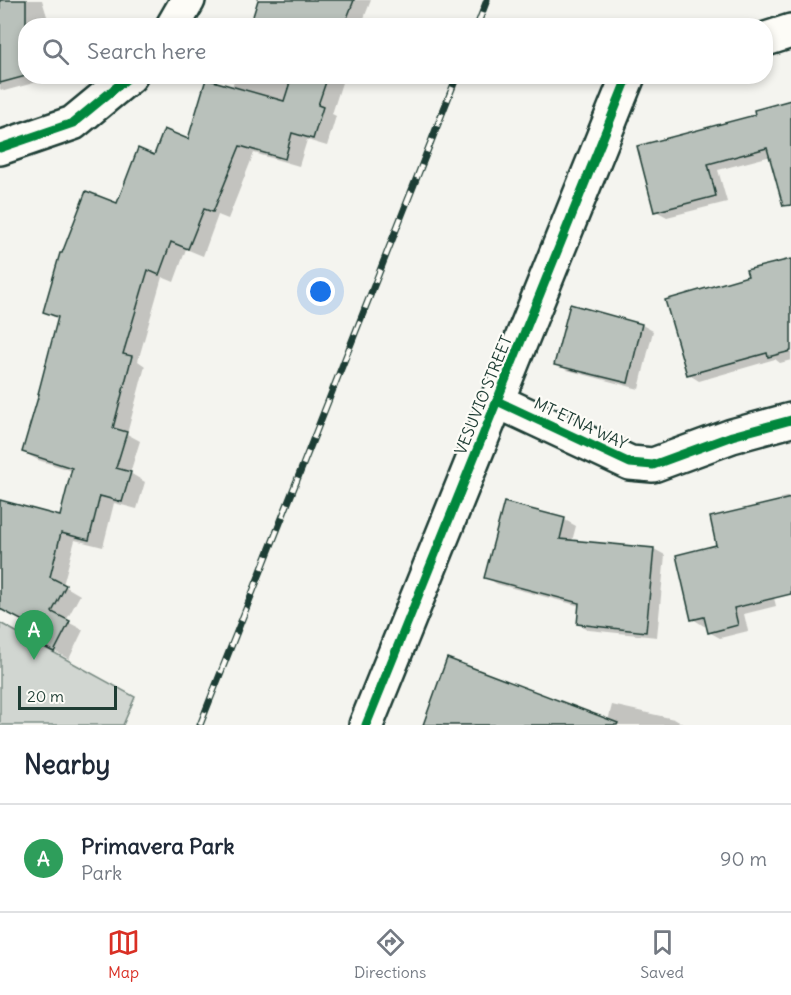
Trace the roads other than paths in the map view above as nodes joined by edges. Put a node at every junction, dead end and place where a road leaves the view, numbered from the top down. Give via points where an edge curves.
1 (188, 0) edge
2 (178, 18) edge
3 (791, 31) edge
4 (773, 37) edge
5 (120, 84) edge
6 (625, 84) edge
7 (0, 148) edge
8 (497, 401) junction
9 (791, 420) edge
10 (366, 725) edge

1 - 2 street
3 - 4 street
5 - 7 street via 73,123
6 - 8 street, VESUVIO STREET
8 - 9 street, MT ETNA WAY via 630,463 653,465 732,436
8 - 10 street, VESUVIO STREET

